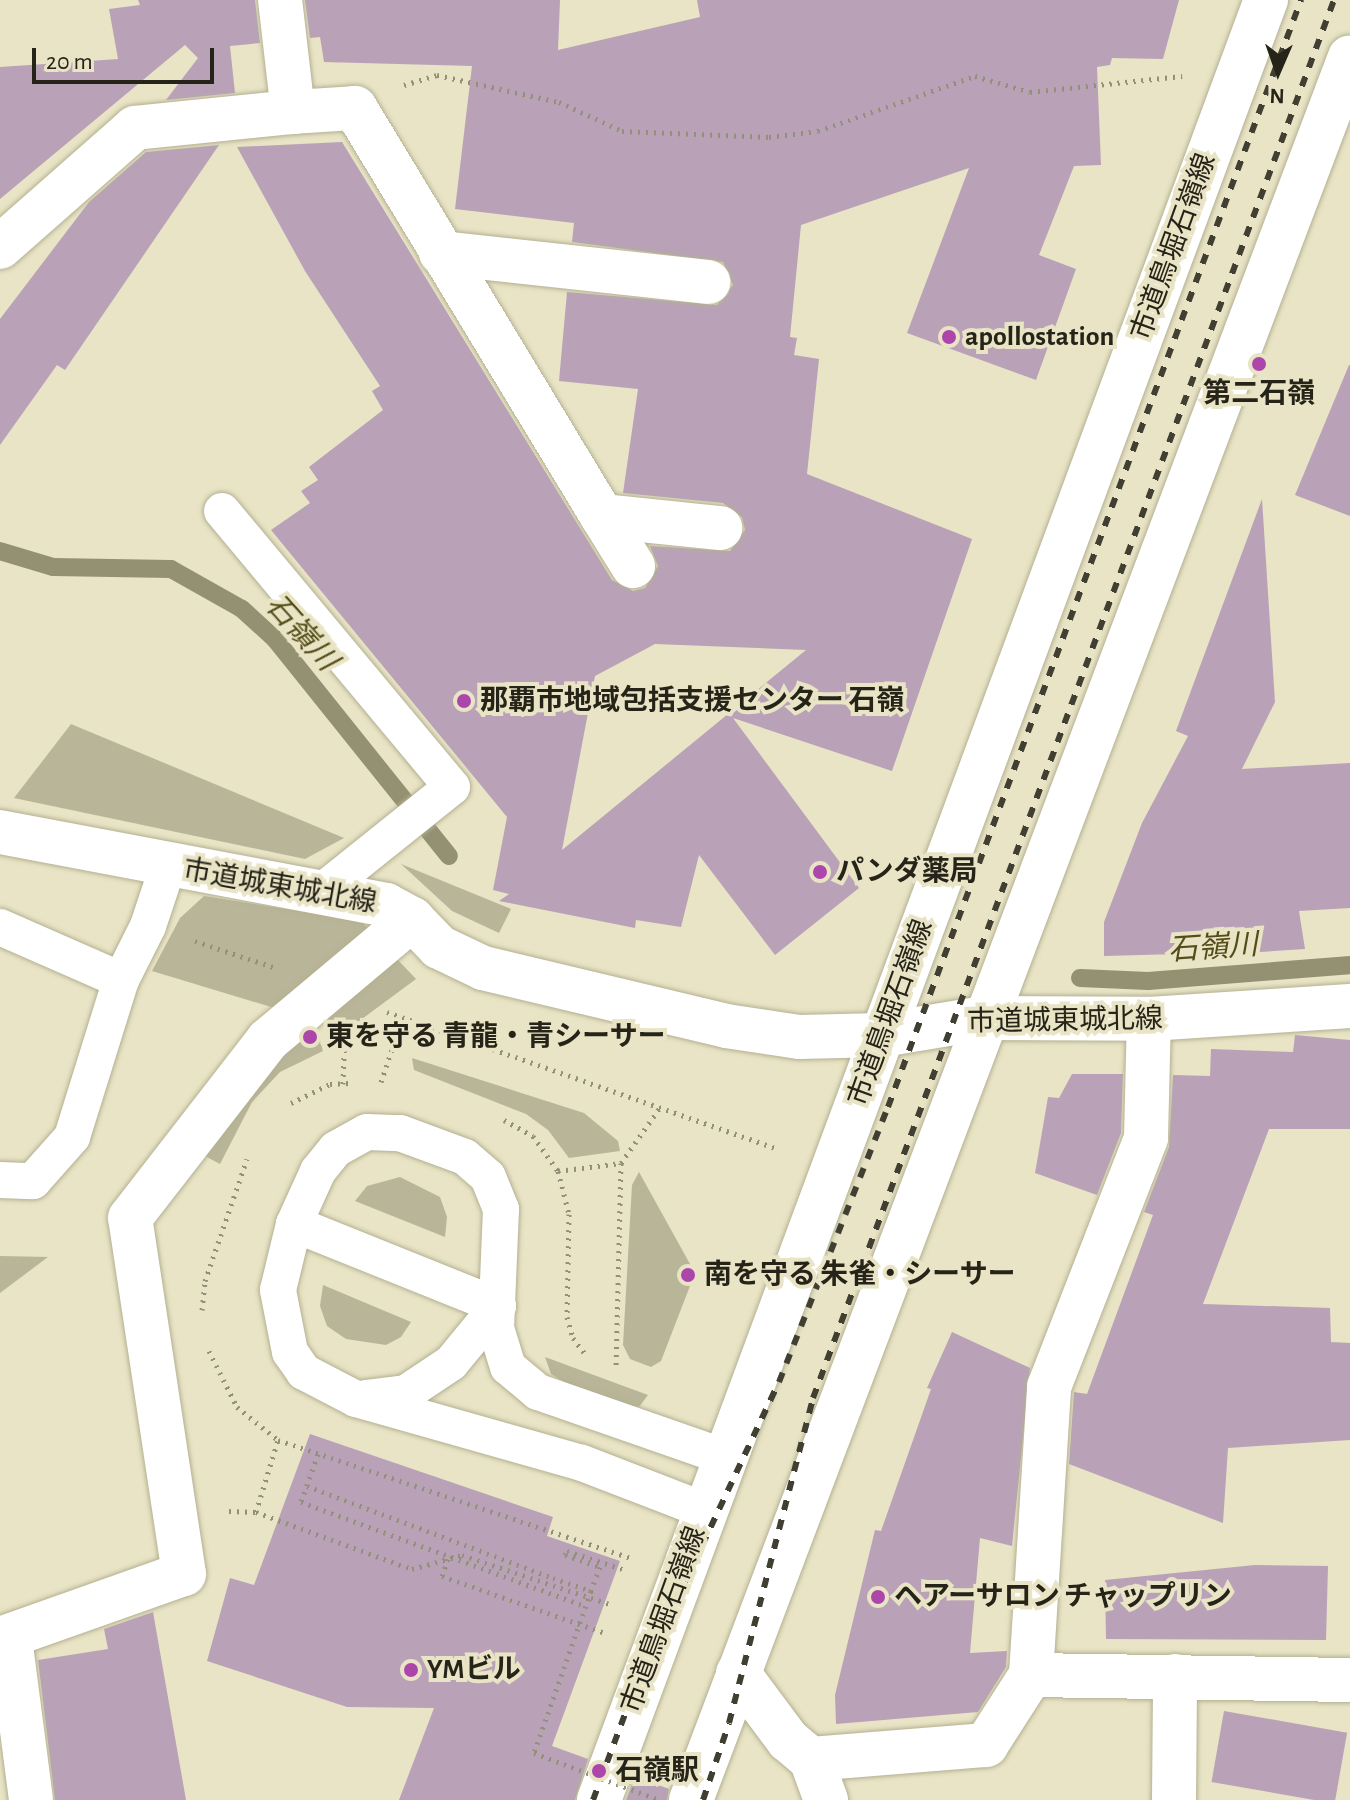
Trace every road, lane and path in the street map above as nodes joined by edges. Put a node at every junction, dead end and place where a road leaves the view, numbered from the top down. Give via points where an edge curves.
1 (280, 0) edge
2 (1266, 0) edge
3 (1350, 57) edge
4 (1187, 75) dead end
5 (355, 108) junction
6 (293, 112) junction
7 (0, 247) edge
8 (441, 253) junction
9 (708, 282) dead end
10 (222, 511) dead end
11 (602, 516) junction
12 (720, 528) dead end
13 (633, 566) dead end
14 (0, 832) edge
15 (168, 866) junction
16 (321, 892) junction
17 (412, 919) junction
18 (0, 927) edge
19 (365, 960) junction
20 (121, 980) junction
21 (1350, 1006) edge
22 (984, 1018) junction
23 (1149, 1019) junction
24 (402, 1020) junction
25 (882, 1035) junction
26 (381, 1082) dead end
27 (661, 1106) junction
28 (778, 1149) dead end
29 (621, 1163) junction
30 (558, 1171) dead end
31 (0, 1180) edge
32 (294, 1224) junction
33 (498, 1306) junction
34 (617, 1367) dead end
35 (356, 1399) junction
36 (278, 1440) dead end
37 (318, 1454) dead end
38 (725, 1457) junction
39 (307, 1486) junction
40 (174, 1507) junction
41 (704, 1510) junction
42 (256, 1512) junction
43 (448, 1558) junction
44 (625, 1570) dead end
45 (591, 1591) junction
46 (612, 1605) dead end
47 (585, 1606) junction
48 (602, 1632) dead end
49 (5, 1638) edge
50 (738, 1673) junction
51 (1031, 1675) junction
52 (1175, 1676) junction
53 (1350, 1680) edge
54 (811, 1759) junction
55 (31, 1800) edge
56 (599, 1800) edge
57 (660, 1800) edge
58 (691, 1800) edge
59 (826, 1800) edge
60 (1174, 1800) edge

1 - 6 street
2 - 25 street, 市道鳥堀石嶺線
3 - 22 street
4 - 5 path via 1030,92 975,76 818,131 769,137 622,131 559,102 437,75 371,94
5 - 6 street
5 - 8 street
6 - 7 street via 135,128
8 - 9 street
8 - 11 street
10 - 16 lane via 452,787
11 - 12 street
11 - 13 street
14 - 15 street, 市道城東城北線
15 - 16 street, 市道城東城北線
15 - 20 lane via 148,926
16 - 17 street, 市道城東城北線 via 386,905
17 - 19 street
17 - 25 street, 市道城東城北線 via 439,947 483,968 726,1026 799,1037
18 - 20 lane
19 - 24 path via 386,976 374,1005
19 - 40 street via 268,1040 130,1218
20 - 31 lane via 72,1137 33,1181
21 - 23 street, 市道城東城北線
22 - 23 street, 市道城東城北線
22 - 25 street, 市道城東城北線
22 - 50 street
23 - 51 street via 1146,1138 1049,1387
24 - 26 path
24 - 27 path
25 - 38 street, 市道鳥堀石嶺線
27 - 28 path
27 - 29 path
29 - 30 path
29 - 34 path
32 - 33 lane
32 - 33 lane via 318,1171 336,1149 367,1132 400,1133 465,1157 488,1177 501,1209
32 - 35 lane via 278,1290 290,1352 304,1372
33 - 35 lane via 451,1363 406,1393
33 - 38 lane via 496,1328 508,1367 538,1392
35 - 41 lane via 582,1463
36 - 42 path
37 - 39 path
38 - 41 street, 市道鳥堀石嶺線
39 - 43 path via 301,1502
39 - 45 path, bridge
40 - 42 path
40 - 49 street via 184,1574
41 - 56 street, 市道鳥堀石嶺線
42 - 46 path via 412,1569 462,1555
43 - 47 path
43 - 48 path via 442,1576
44 - 45 path via 567,1551 565,1555 600,1567
45 - 47 path, bridge
47 - 57 path, bridge via 534,1753
49 - 55 street
50 - 54 street via 788,1740
50 - 58 street
51 - 52 street
51 - 54 street via 986,1745
52 - 53 street
52 - 60 street
54 - 59 street

